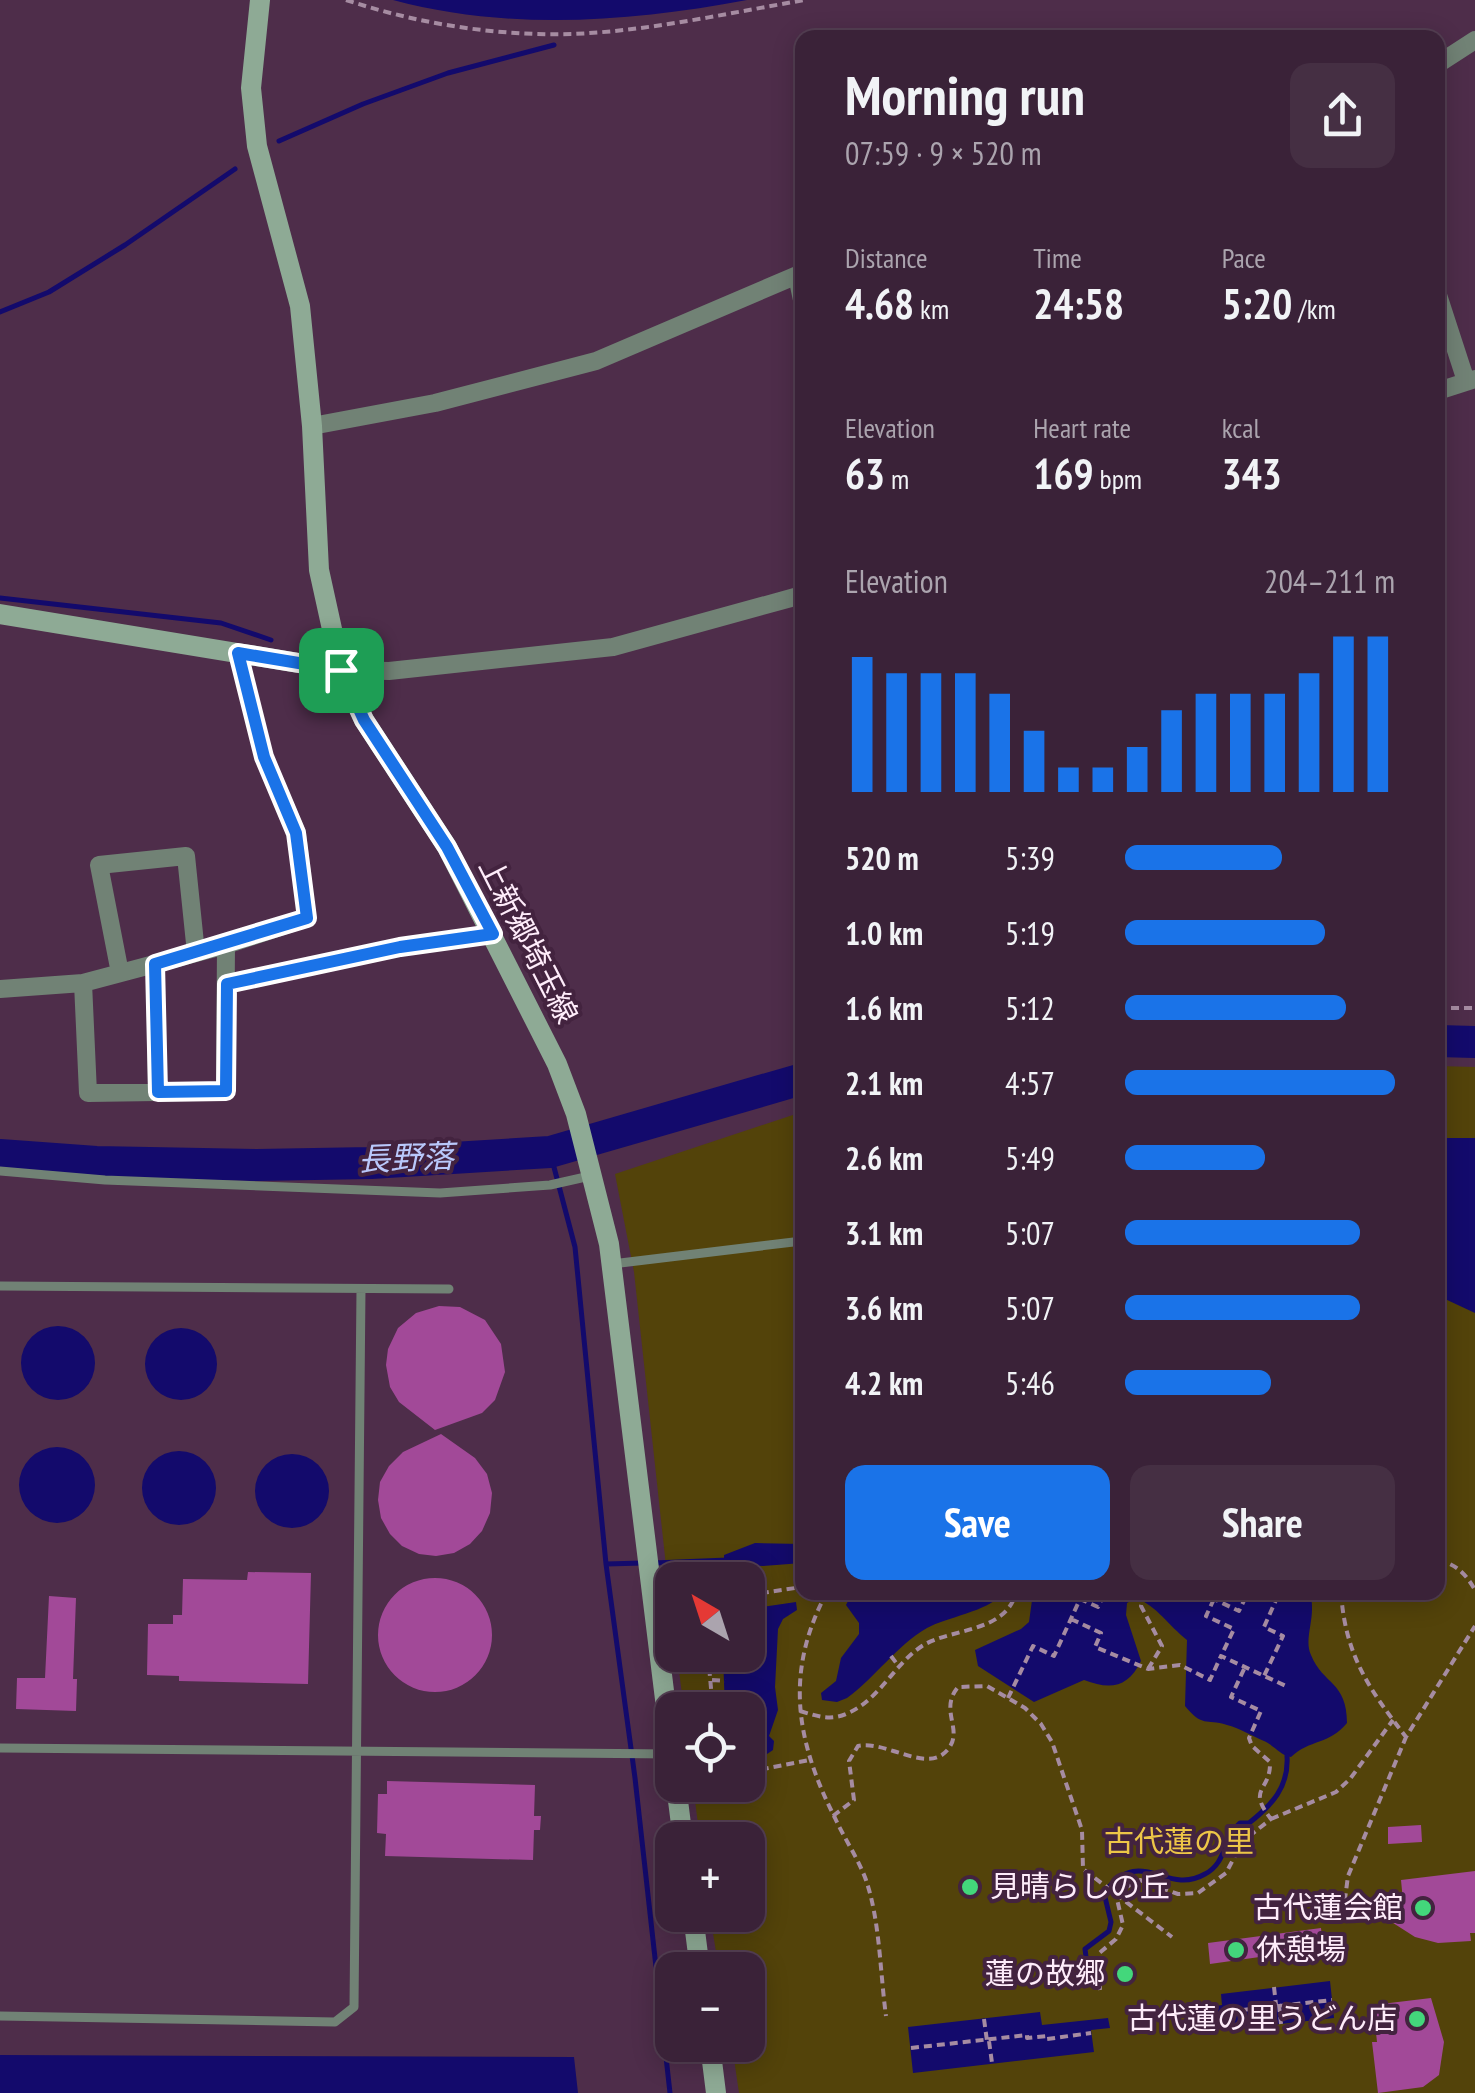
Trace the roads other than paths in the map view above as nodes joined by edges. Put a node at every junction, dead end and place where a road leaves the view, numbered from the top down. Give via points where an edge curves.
1 (260, 0) edge
2 (1475, 40) edge
3 (1445, 59) edge
4 (795, 276) edge
5 (1445, 314) edge
6 (1470, 380) edge
7 (1445, 389) edge
8 (312, 426) junction
9 (795, 597) edge
10 (0, 614) edge
11 (238, 653) junction
12 (341, 670) junction
13 (493, 934) junction
14 (226, 945) junction
15 (196, 953) junction
16 (155, 964) junction
17 (120, 973) junction
18 (84, 983) junction
19 (227, 984) junction
20 (0, 989) edge
21 (158, 1092) junction
22 (592, 1169) junction
23 (0, 1171) edge
24 (795, 1242) edge
25 (612, 1264) junction
26 (0, 1286) edge
27 (360, 1289) junction
28 (450, 1290) dead end
29 (664, 1692) edge
30 (0, 1748) edge
31 (358, 1752) junction
32 (655, 1755) edge
33 (0, 2016) edge
34 (712, 2062) edge
35 (716, 2093) edge

1 - 8 main road, 上新郷埼玉線 via 252,88 257,146 300,306
2 - 3 street
4 - 8 street via 596,361
5 - 6 street
6 - 7 street
8 - 12 main road, 上新郷埼玉線 via 319,570
9 - 12 street via 613,647 389,671
10 - 11 main road
11 - 12 main road
11 - 14 street via 264,757 296,833 307,918
12 - 13 main road, 上新郷埼玉線 via 364,720 447,847
13 - 19 street
13 - 22 main road, 上新郷埼玉線 via 557,1064
14 - 15 street
14 - 19 street
15 - 16 street
15 - 17 street via 186,856 99,865
16 - 17 street
16 - 21 street
17 - 18 street
18 - 20 street
18 - 21 street via 88,1093
19 - 21 street via 226,1091
22 - 23 lane via 550,1185 440,1193
22 - 25 main road, 上新郷埼玉線
24 - 25 lane
25 - 29 main road, 上新郷埼玉線
26 - 27 lane
27 - 28 lane
27 - 31 lane
30 - 31 lane
31 - 32 lane
31 - 33 lane via 354,2007 335,2022
34 - 35 main road

